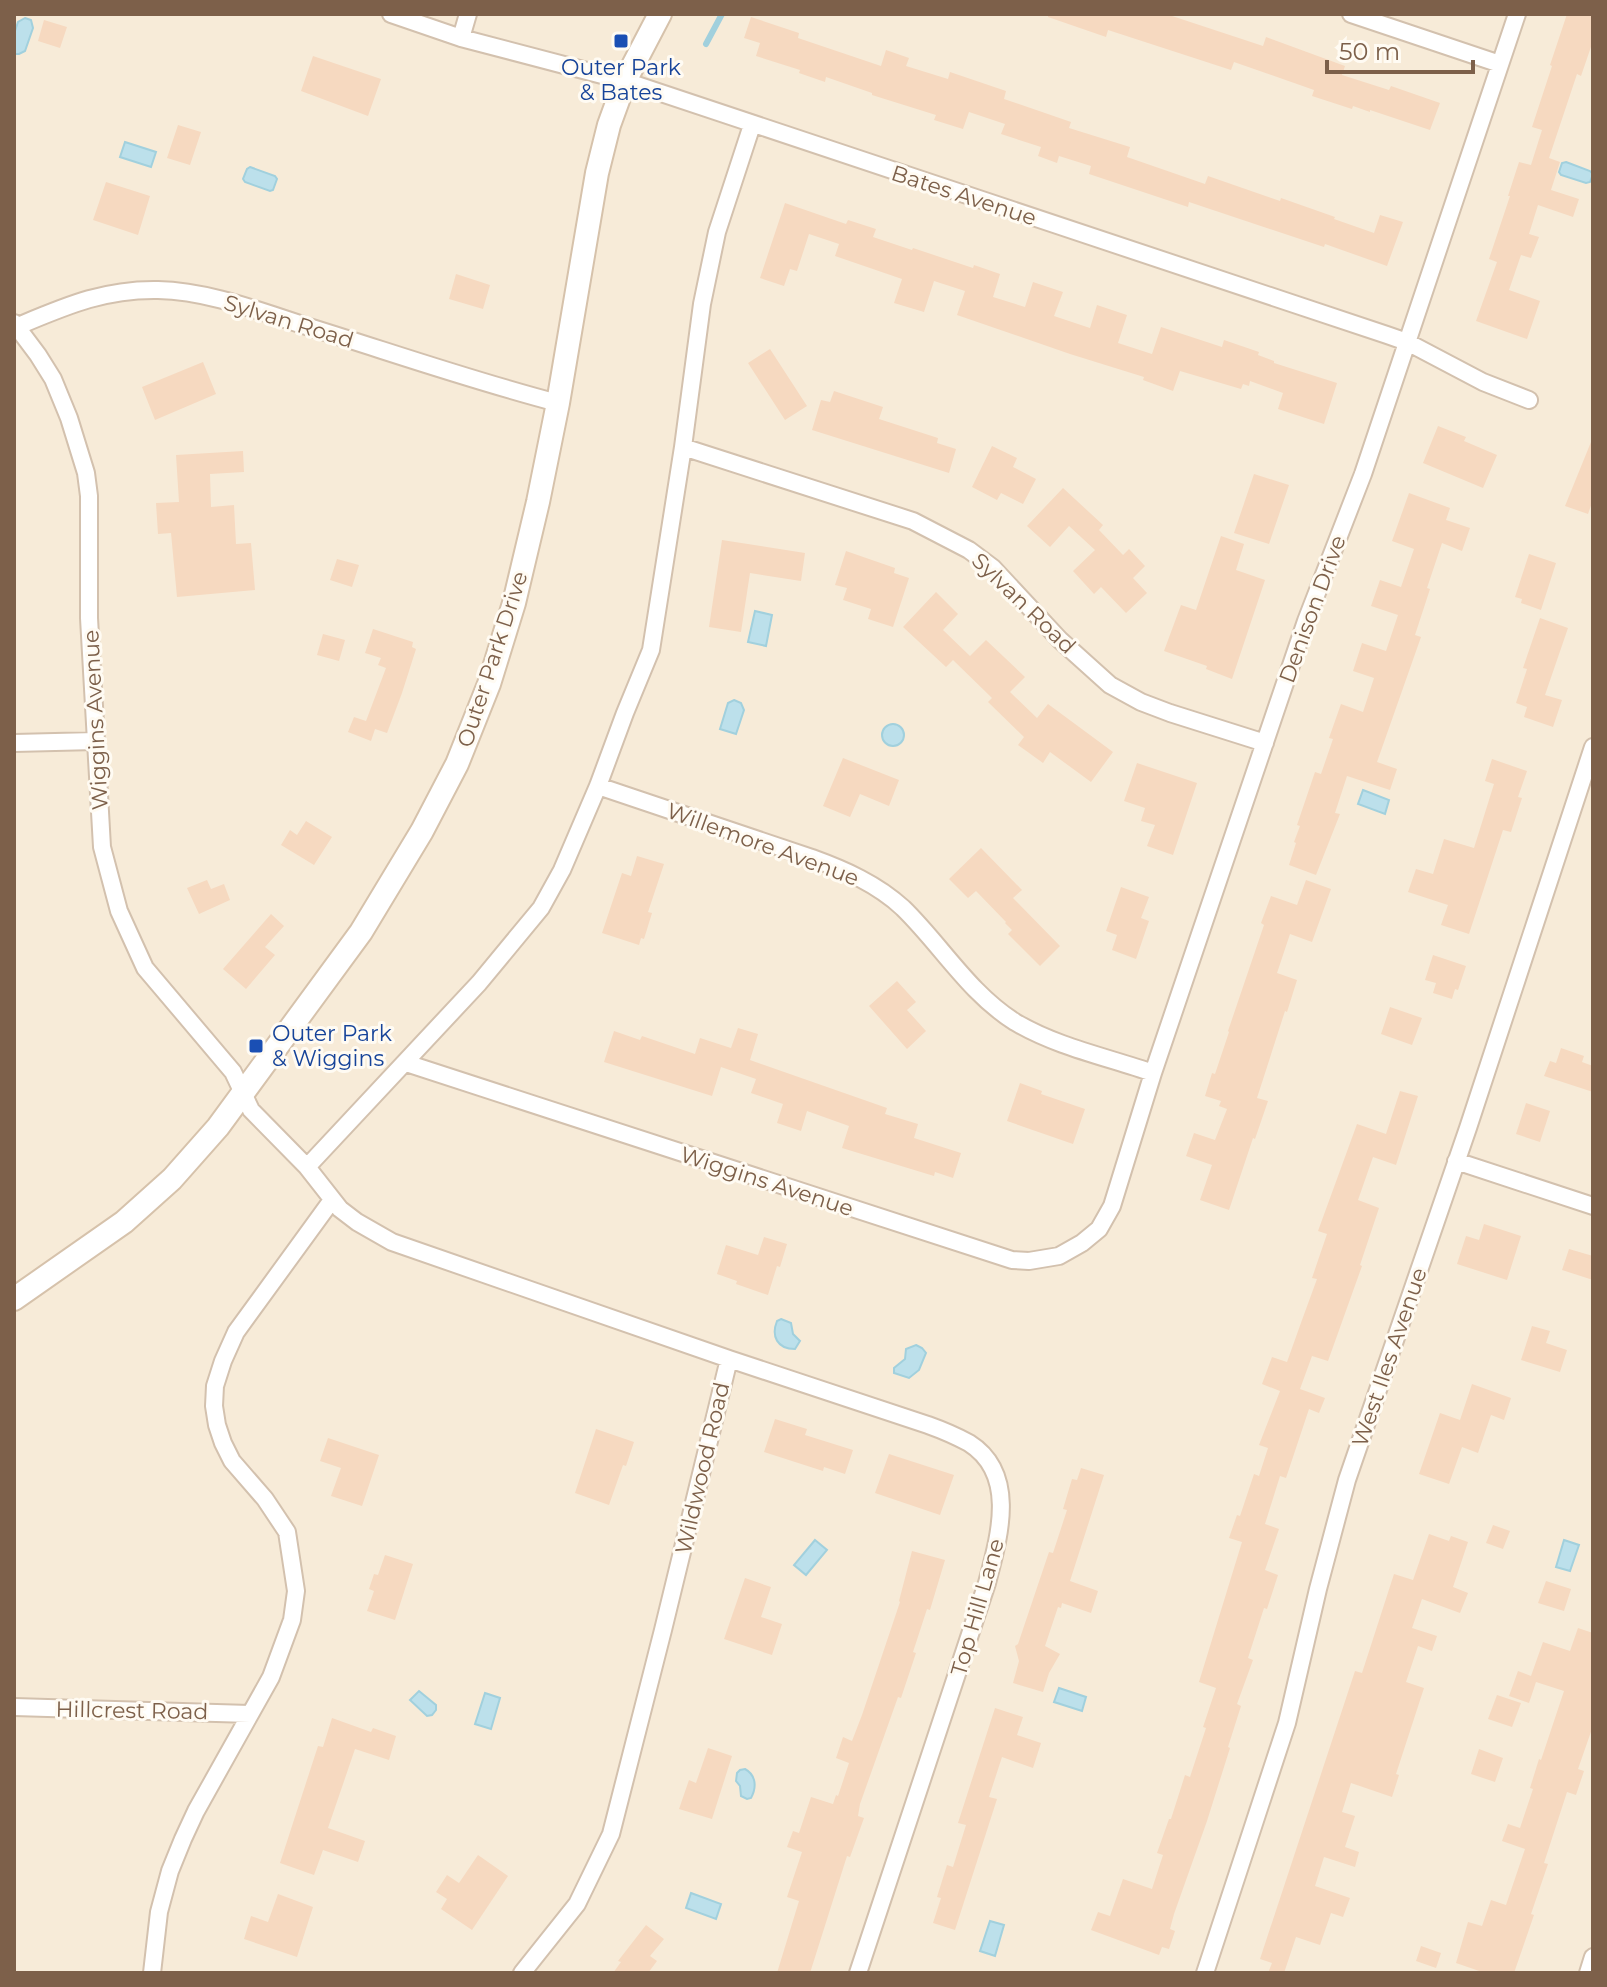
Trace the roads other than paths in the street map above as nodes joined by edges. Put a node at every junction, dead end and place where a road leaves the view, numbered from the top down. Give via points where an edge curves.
1 (391, 14) edge
2 (468, 14) edge
3 (660, 14) edge
4 (1351, 14) edge
5 (1517, 14) edge
6 (461, 38) junction
7 (1500, 64) junction
8 (625, 81) junction
9 (752, 125) junction
10 (16, 324) edge
11 (1407, 342) junction
12 (1529, 400) dead end
13 (558, 403) junction
14 (683, 447) junction
15 (96, 741) junction
16 (14, 743) edge
17 (1265, 743) junction
18 (1593, 747) edge
19 (598, 786) junction
20 (406, 1063) junction
21 (1153, 1073) junction
22 (243, 1094) junction
23 (1456, 1161) junction
24 (307, 1167) junction
25 (332, 1200) junction
26 (1112, 1206) joint
27 (1593, 1206) edge
28 (14, 1299) edge
29 (729, 1359) junction
30 (14, 1707) edge
31 (250, 1714) junction
32 (1593, 1957) edge
33 (152, 1973) edge
34 (522, 1973) edge
35 (858, 1973) edge
36 (1205, 1973) edge
37 (1588, 1973) edge

1 - 6 street, Bates Avenue
2 - 6 street
3 - 8 street, Outer Park Drive
4 - 7 street
5 - 7 street, Denison Drive
6 - 8 street, Bates Avenue
7 - 11 street, Denison Drive
8 - 9 street, Bates Avenue
8 - 13 street, Outer Park Drive via 597,173
9 - 11 street, Bates Avenue
9 - 14 street via 717,232
10 - 13 street, Sylvan Road via 117,292 196,294
10 - 15 street, Wiggins Avenue via 53,379 86,473
11 - 12 street, Bates Avenue
11 - 17 street, Denison Drive
13 - 22 street, Outer Park Drive via 514,603 457,764 361,932
14 - 17 street, Sylvan Road via 913,521 993,568 1110,685 1170,713
14 - 19 street via 651,650
15 - 16 street
15 - 22 street, Wiggins Avenue via 102,847 119,911 145,968 233,1072
17 - 21 street, Denison Drive
18 - 23 street, West Iles Avenue
19 - 20 street via 541,908
19 - 21 street, Willemore Avenue via 812,858 873,885 903,908 965,977 1014,1021 1063,1044
20 - 24 street
20 - 26 street, Wiggins Avenue via 1012,1260 1059,1256 1099,1229
21 - 26 street, Denison Drive
22 - 24 street, Wildwood Road via 251,1110
22 - 28 street, Outer Park Drive via 172,1179 124,1222
23 - 27 street
23 - 36 street, West Iles Avenue via 1347,1480 1287,1723
24 - 25 street, Wildwood Road
25 - 29 street, Wildwood Road via 392,1242
25 - 31 street via 236,1332 215,1386 223,1443 287,1532 295,1580 292,1620 271,1677
29 - 34 street, Wildwood Road via 611,1834 577,1904
29 - 35 street, Top Hill Lane via 950,1434 986,1458 999,1486 999,1535 987,1583
30 - 31 street, Hillcrest Road
31 - 33 street via 196,1811 170,1871
32 - 37 street

